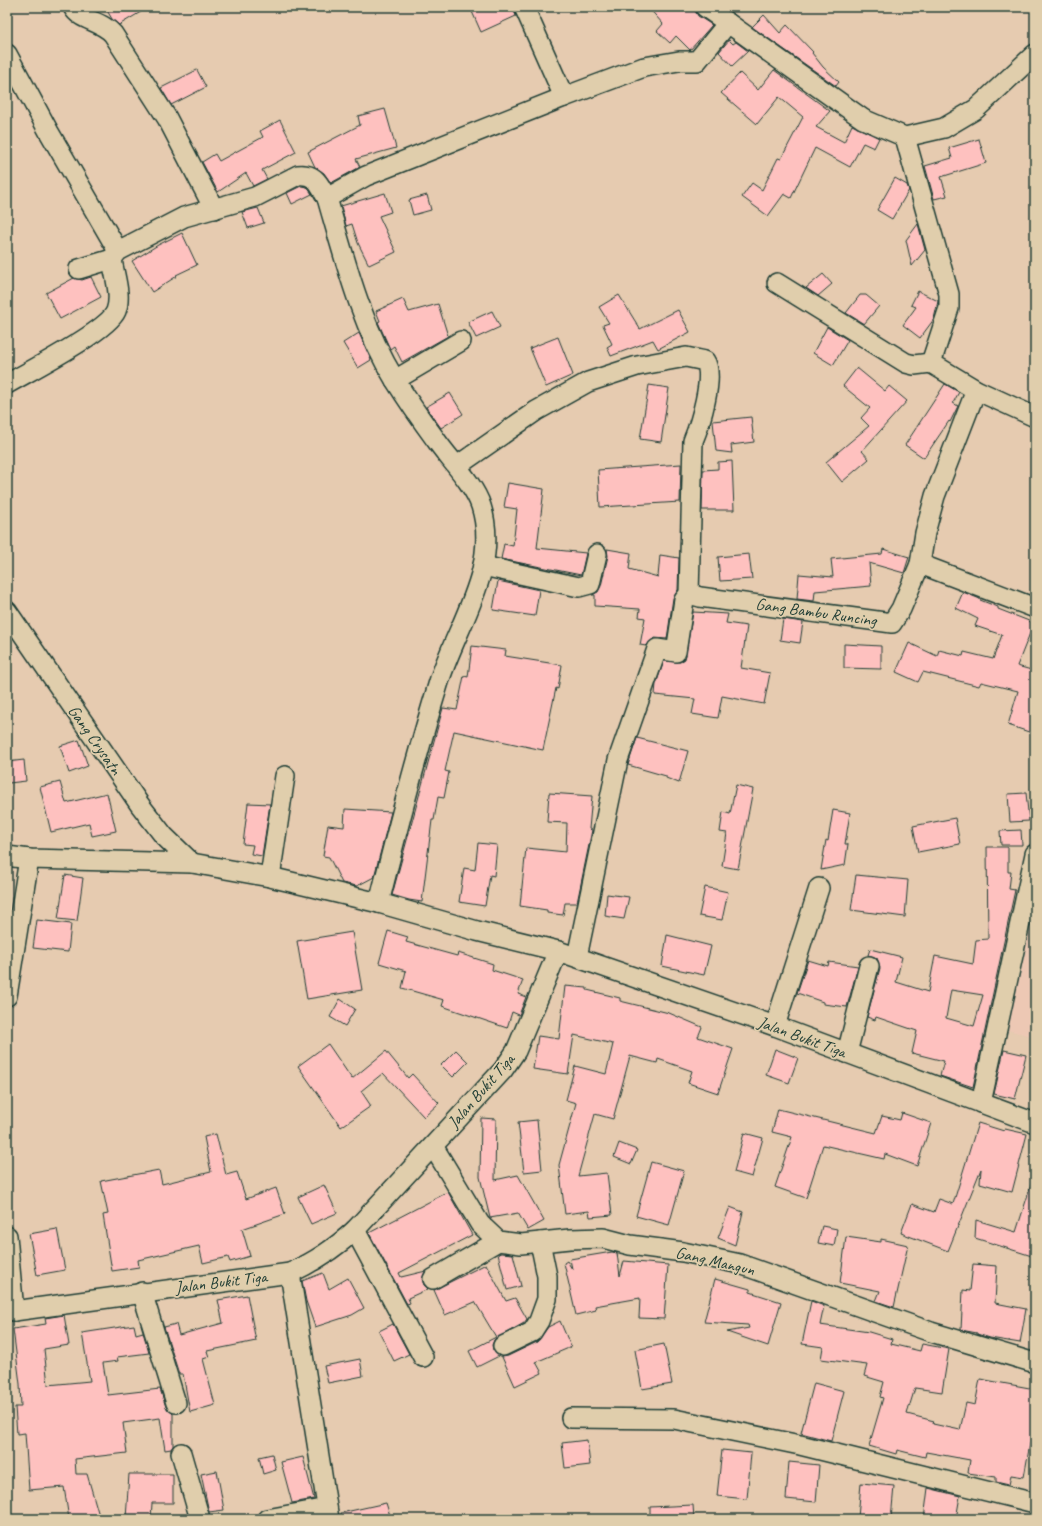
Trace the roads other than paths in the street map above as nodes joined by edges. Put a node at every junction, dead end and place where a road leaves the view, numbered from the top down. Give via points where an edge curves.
1 (73, 7) edge
2 (524, 7) edge
3 (705, 7) edge
4 (728, 23) junction
5 (7, 54) edge
6 (1035, 54) edge
7 (564, 98) junction
8 (906, 137) junction
9 (327, 198) junction
10 (214, 209) junction
11 (115, 255) junction
12 (79, 269) dead end
13 (777, 283) dead end
14 (461, 341) dead end
15 (931, 363) junction
16 (395, 380) junction
17 (7, 384) edge
18 (976, 390) junction
19 (1035, 417) edge
20 (457, 466) junction
21 (597, 554) dead end
22 (920, 564) junction
23 (483, 566) junction
24 (689, 594) junction
25 (1035, 608) edge
26 (7, 611) edge
27 (285, 776) dead end
28 (1035, 854) edge
29 (7, 856) edge
30 (29, 859) junction
31 (192, 863) junction
32 (270, 877) junction
33 (819, 888) dead end
34 (379, 902) junction
35 (558, 951) junction
36 (576, 956) junction
37 (869, 966) dead end
38 (7, 996) edge
39 (775, 1026) junction
40 (848, 1046) junction
41 (981, 1103) junction
42 (1035, 1123) edge
43 (433, 1146) junction
44 (355, 1230) junction
45 (7, 1236) edge
46 (498, 1241) junction
47 (540, 1242) junction
48 (290, 1273) junction
49 (433, 1279) dead end
50 (142, 1292) junction
51 (10, 1316) edge
52 (502, 1346) dead end
53 (423, 1357) dead end
54 (1035, 1364) edge
55 (176, 1403) dead end
56 (571, 1418) dead end
57 (181, 1453) dead end
58 (1035, 1503) edge
59 (328, 1514) edge
60 (200, 1519) edge
61 (267, 1519) edge

1 - 10 street via 78,14 107,27 113,34 167,118
2 - 7 street
3 - 4 street
4 - 7 street via 697,61 679,61 644,67
4 - 8 street via 863,119
5 - 11 street
6 - 8 street via 976,109 944,128
7 - 9 street via 366,176
8 - 15 street via 949,294 949,308
9 - 10 street via 313,176 306,174 288,179 255,197 227,203
9 - 16 street via 356,292 376,343
10 - 11 street via 184,217
11 - 12 street
11 - 17 street via 118,298 116,312 101,328
13 - 15 street via 906,363
14 - 16 street
15 - 18 street
16 - 20 street via 437,442
18 - 19 street
18 - 22 street, Gang Bambu Runcing via 935,496
20 - 23 street via 481,504 486,526
20 - 24 street via 536,411 588,382 637,366 686,357 704,361 708,374 701,422 694,441
21 - 23 street via 590,584 579,587
22 - 24 street, Gang Bambu Runcing via 901,609 892,623
22 - 25 street
23 - 34 street via 473,598 439,681
24 - 36 street via 684,600 676,652 657,649 618,760
26 - 31 street, Gang Crysatn via 140,805 164,836
27 - 32 street
28 - 41 street
29 - 30 street
30 - 31 street
30 - 38 street
31 - 32 street
32 - 34 street
33 - 39 street
34 - 35 street via 477,931
35 - 36 street, Jalan Bukit Tiga
35 - 43 street, Jalan Bukit Tiga via 516,1051 503,1070
36 - 39 street, Jalan Bukit Tiga
37 - 40 street
39 - 40 street, Jalan Bukit Tiga
40 - 41 street, Jalan Bukit Tiga
41 - 42 street, Jalan Bukit Tiga
43 - 44 street, Jalan Bukit Tiga
43 - 46 street via 480,1224
44 - 48 street, Jalan Bukit Tiga via 315,1262
44 - 53 street
45 - 51 street, Jalan Bukit Tiga
46 - 47 street, Gang Mangun via 521,1244
46 - 49 street
47 - 52 street via 547,1276 547,1299 539,1321 532,1332
47 - 54 street, Gang Mangun via 603,1238 740,1264 931,1332
48 - 50 street, Jalan Bukit Tiga
48 - 59 street
50 - 51 street, Jalan Bukit Tiga
50 - 55 street
56 - 58 street via 674,1419 800,1445
57 - 60 street
59 - 61 street

